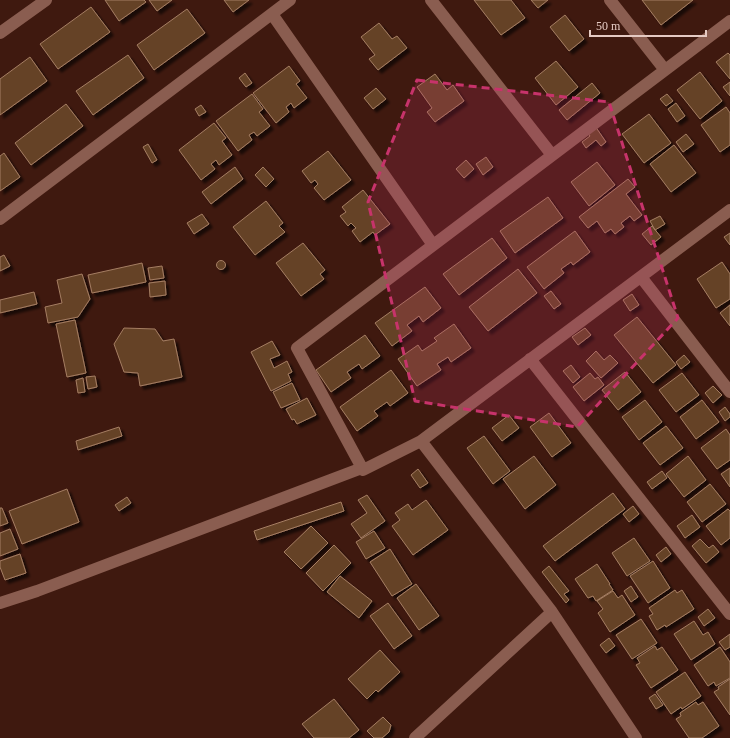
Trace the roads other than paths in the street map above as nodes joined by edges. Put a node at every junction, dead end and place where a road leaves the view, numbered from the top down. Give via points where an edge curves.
1 (46, 0) edge
2 (290, 0) edge
3 (431, 0) edge
4 (610, 0) edge
5 (272, 14) junction
6 (730, 21) edge
7 (0, 33) edge
8 (665, 70) junction
9 (552, 155) junction
10 (730, 210) edge
11 (0, 219) edge
12 (433, 245) junction
13 (641, 277) junction
14 (530, 359) junction
15 (729, 390) edge
16 (421, 441) junction
17 (362, 468) junction
18 (0, 603) edge
19 (552, 612) junction
20 (730, 614) edge
21 (415, 738) edge
22 (636, 738) edge

1 - 7 street
2 - 5 street
3 - 9 street
4 - 8 street
5 - 11 street
5 - 12 street
6 - 8 street
8 - 9 street
9 - 12 street
10 - 13 street
12 - 17 street via 297,348
13 - 14 street
13 - 15 street
14 - 16 street
14 - 20 street
16 - 17 street via 363,470
16 - 19 street
17 - 18 street
19 - 21 street
19 - 22 street

